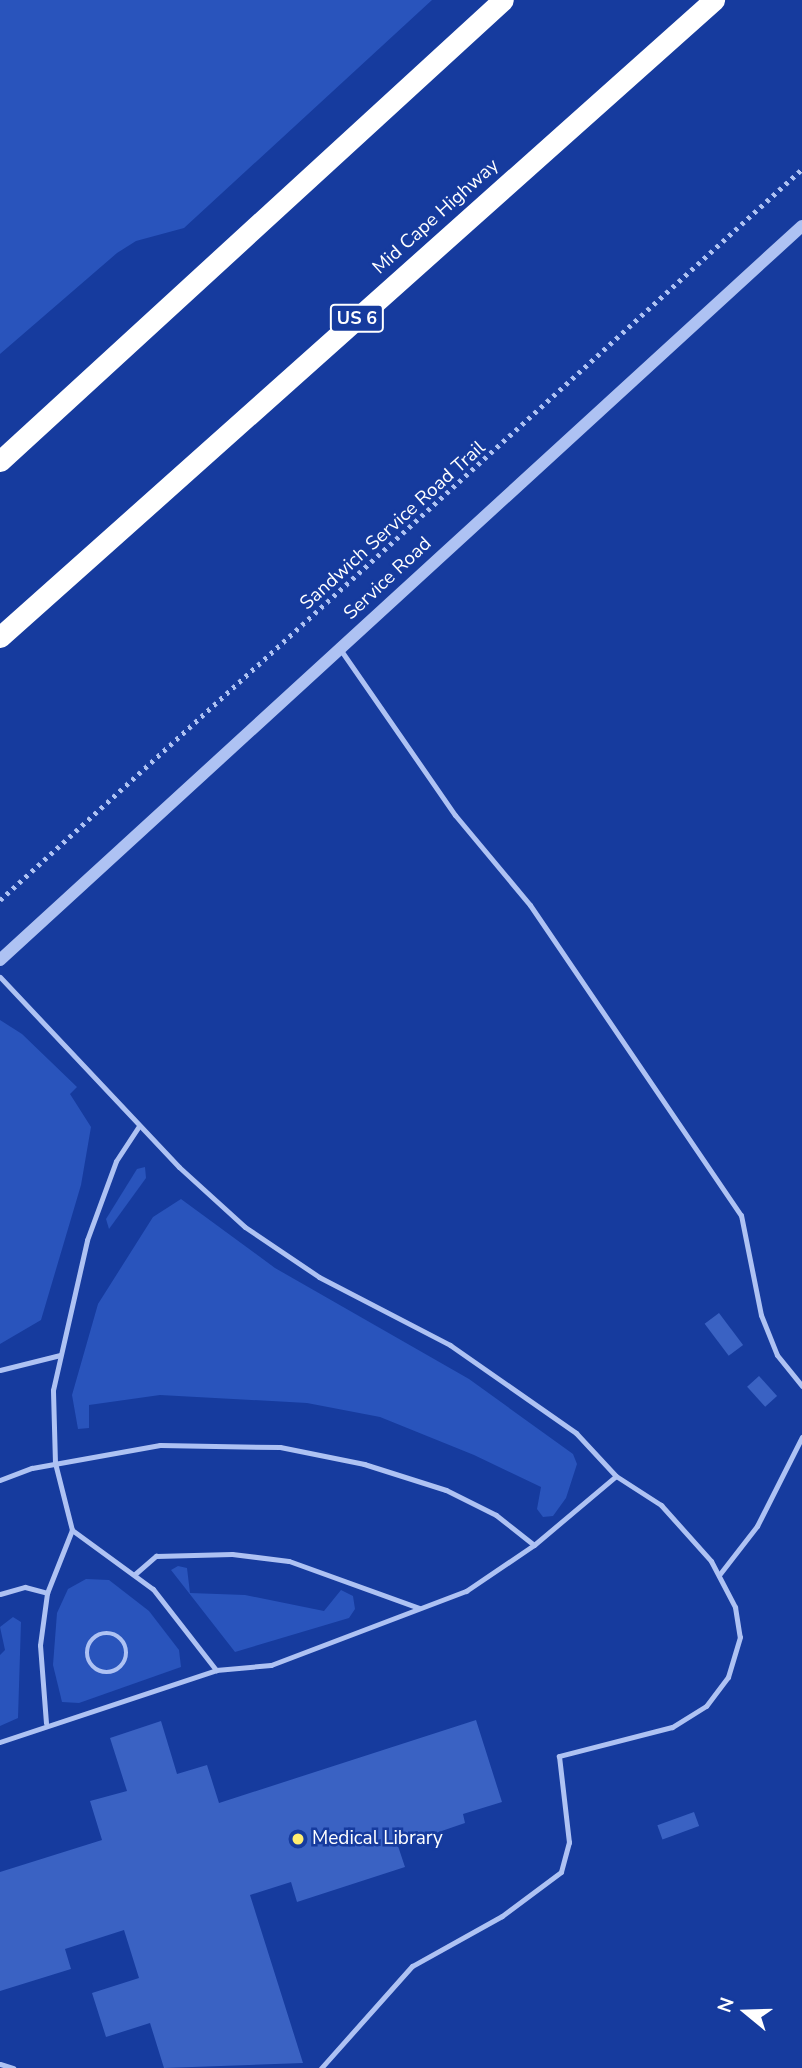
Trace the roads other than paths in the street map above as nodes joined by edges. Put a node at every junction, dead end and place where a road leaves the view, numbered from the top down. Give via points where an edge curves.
1 (503, 0) edge
2 (714, 0) edge
3 (802, 226) edge
4 (0, 461) edge
5 (0, 637) edge
6 (340, 649) junction
7 (0, 960) edge
8 (0, 977) edge
9 (139, 1126) junction
10 (60, 1354) junction
11 (0, 1370) edge
12 (802, 1386) edge
13 (802, 1437) edge
14 (55, 1463) junction
15 (616, 1476) junction
16 (0, 1480) edge
17 (72, 1530) junction
18 (534, 1545) junction
19 (135, 1574) junction
20 (719, 1575) junction
21 (47, 1593) junction
22 (0, 1594) edge
23 (419, 1608) junction
24 (216, 1670) junction
25 (46, 1723) junction
26 (0, 1742) edge
27 (0, 2064) edge
28 (13, 2068) edge
29 (321, 2068) edge

1 - 4 highway
2 - 5 highway, Mid Cape Highway / US 6
3 - 6 street, Service Road
6 - 7 street, Service Road
6 - 12 lane via 455,815 530,905 741,1215 761,1315 777,1355
8 - 9 lane
9 - 10 lane via 116,1161 95,1218
9 - 15 lane via 245,1227 319,1277 411,1321 485,1367 586,1441
10 - 11 lane
10 - 14 lane via 50,1411
13 - 20 lane via 757,1526
14 - 16 lane
14 - 17 lane
14 - 18 lane via 185,1443 280,1447 364,1464 446,1490 496,1515
15 - 18 lane
15 - 20 lane via 661,1505
17 - 19 lane
17 - 21 lane
18 - 23 lane via 484,1583
19 - 23 lane via 156,1556 232,1554 289,1561
19 - 24 lane
20 - 29 lane via 735,1607 740,1637 728,1677 706,1706 672,1727 559,1756 569,1842 561,1872 512,1909 412,1966
21 - 22 lane via 25,1587
21 - 25 lane via 40,1645
23 - 24 lane via 271,1665
24 - 25 lane
25 - 26 lane
27 - 28 lane

